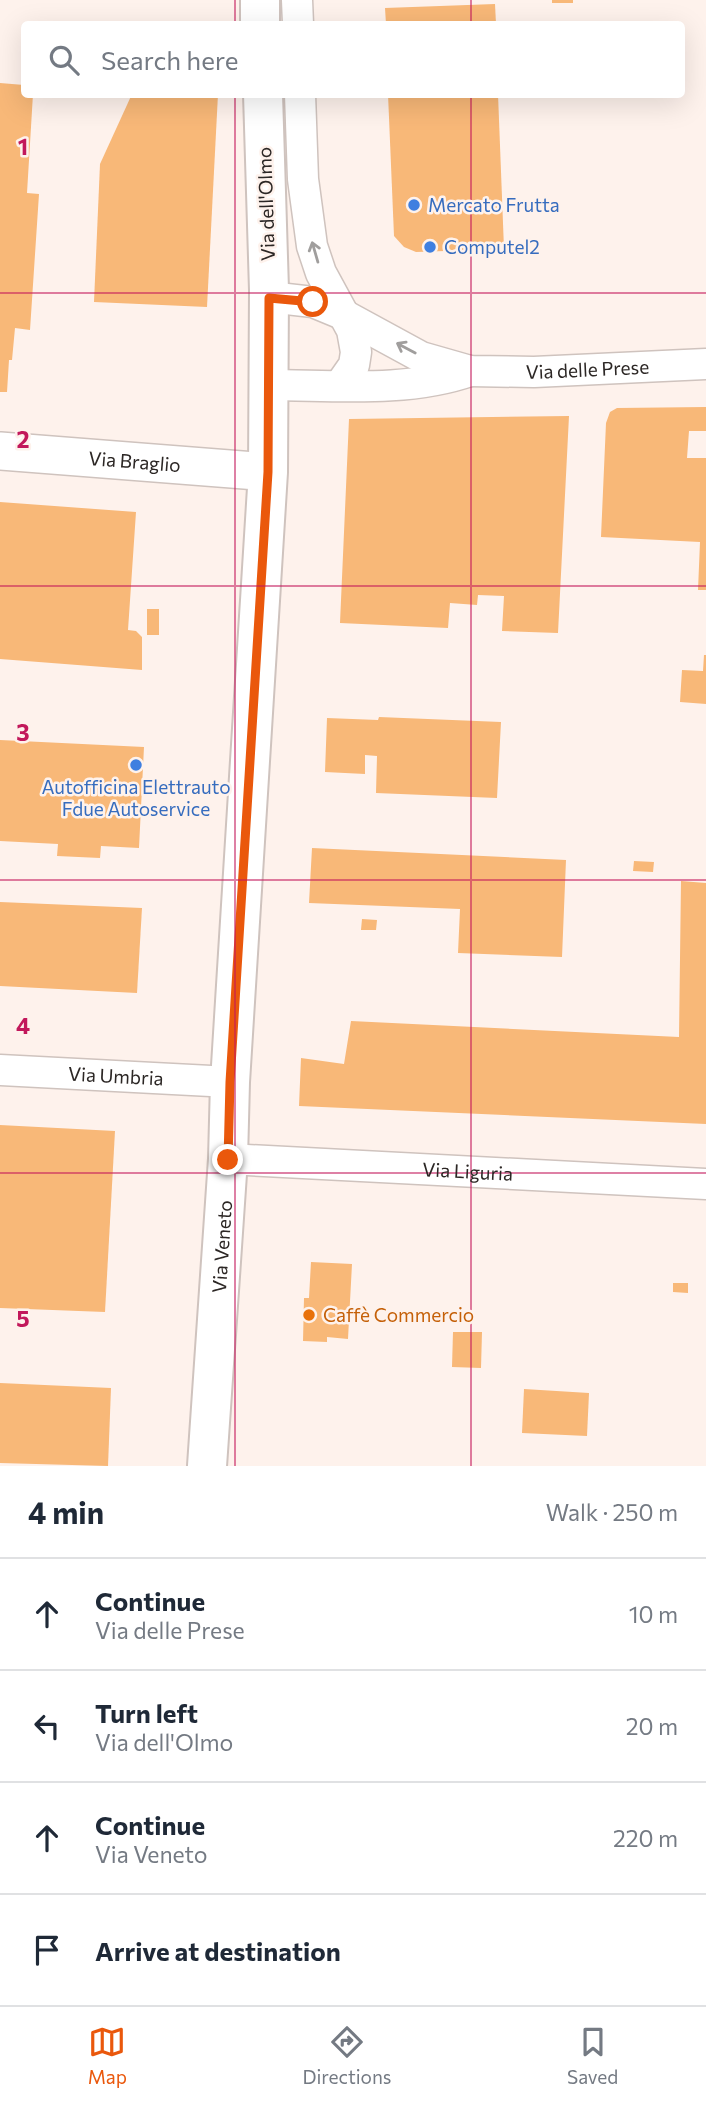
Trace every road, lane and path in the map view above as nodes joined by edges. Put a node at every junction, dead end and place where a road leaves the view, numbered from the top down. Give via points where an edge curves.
1 (260, 0) edge
2 (297, 0) edge
3 (260, 21) edge
4 (298, 21) edge
5 (263, 98) edge
6 (300, 98) edge
7 (269, 298) junction
8 (342, 314) junction
9 (706, 364) edge
10 (268, 371) junction
11 (470, 371) junction
12 (340, 385) junction
13 (0, 451) edge
14 (268, 472) junction
15 (0, 1070) edge
16 (230, 1082) junction
17 (228, 1160) junction
18 (706, 1184) edge
19 (207, 1466) edge

1 - 3 main road
2 - 4 street
5 - 7 main road, Via dell'Olmo
8 -> 6 street, Via dell'Olmo via 321,273 307,220
7 - 8 street, Via delle Prese via 313,302
7 - 10 main road, Via dell'Olmo
11 -> 8 street, Via delle Prese via 421,356
8 - 12 street via 352,330 356,352 354,365
9 - 11 street, Via delle Prese
10 - 12 street, Via delle Prese
10 - 14 main road, Via Veneto
11 - 12 street, Via delle Prese via 433,381
13 - 14 street, Via Braglio
14 - 16 main road, Via Veneto
15 - 16 street, Via Umbria
16 - 17 main road, Via Veneto
17 - 18 street, Via Liguria
17 - 19 main road, Via Veneto

